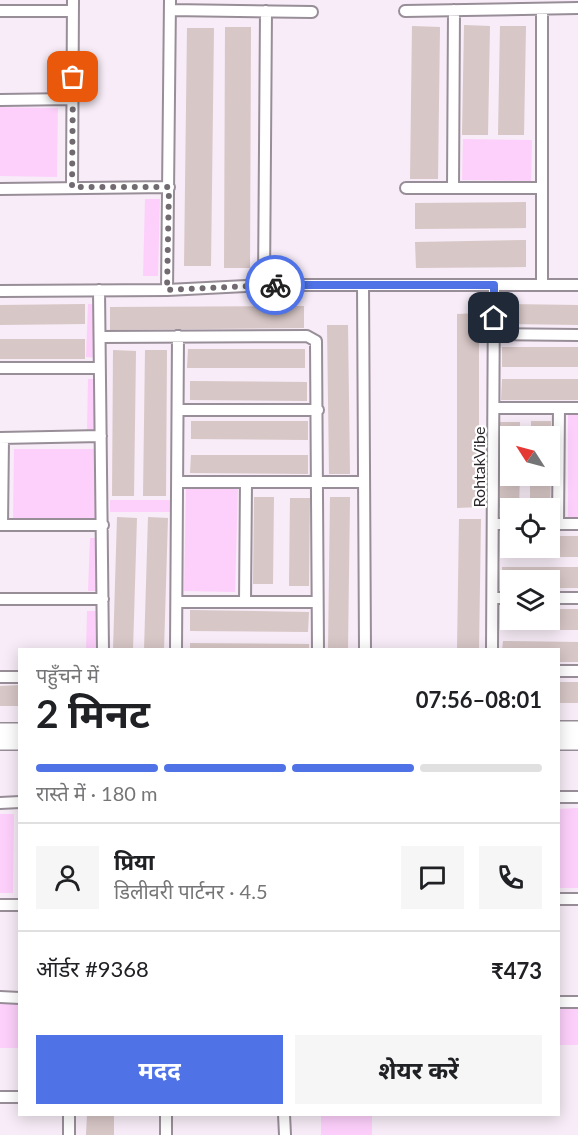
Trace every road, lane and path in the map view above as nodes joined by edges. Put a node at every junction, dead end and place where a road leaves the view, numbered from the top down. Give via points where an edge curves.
1 (73, 5) edge
2 (170, 5) edge
3 (578, 8) edge
4 (542, 9) junction
5 (405, 10) dead end
6 (454, 10) junction
7 (0, 11) edge
8 (266, 11) junction
9 (312, 12) dead end
10 (73, 99) junction
11 (0, 100) edge
12 (72, 187) junction
13 (169, 187) junction
14 (406, 188) dead end
15 (453, 188) junction
16 (542, 188) junction
17 (0, 189) edge
18 (264, 285) junction
19 (363, 285) junction
20 (494, 285) junction
21 (542, 285) junction
22 (578, 285) edge
23 (99, 290) junction
24 (167, 290) junction
25 (0, 291) edge
26 (494, 334) junction
27 (578, 334) edge
28 (178, 336) junction
29 (100, 337) junction
30 (0, 368) edge
31 (99, 368) junction
32 (494, 408) junction
33 (559, 408) junction
34 (578, 408) edge
35 (178, 410) junction
36 (318, 410) junction
37 (101, 436) junction
38 (1, 438) edge
39 (178, 482) junction
40 (246, 482) junction
41 (318, 482) junction
42 (364, 482) junction
43 (555, 498) edge
44 (493, 524) junction
45 (500, 524) edge
46 (560, 524) edge
47 (578, 524) edge
48 (1, 525) edge
49 (103, 525) junction
50 (493, 598) junction
51 (500, 598) edge
52 (560, 598) edge
53 (578, 598) edge
54 (0, 599) edge
55 (102, 599) junction
56 (177, 602) junction
57 (245, 602) junction
58 (317, 602) junction
59 (103, 648) edge
60 (176, 648) edge
61 (318, 648) edge
62 (365, 648) edge
63 (492, 648) edge
64 (560, 671) edge
65 (578, 671) edge
66 (0, 677) edge
67 (18, 677) edge
68 (560, 729) edge
69 (578, 729) edge
70 (0, 731) edge
71 (18, 731) edge
72 (0, 742) edge
73 (18, 742) edge
74 (560, 742) edge
75 (578, 742) edge
76 (560, 797) edge
77 (578, 797) edge
78 (18, 802) edge
79 (0, 803) edge
80 (560, 899) edge
81 (578, 899) edge
82 (0, 905) edge
83 (18, 905) edge
84 (0, 997) edge
85 (18, 998) edge
86 (560, 1002) edge
87 (578, 1002) edge
88 (0, 1097) edge
89 (18, 1097) edge
90 (69, 1116) edge
91 (166, 1116) edge
92 (284, 1116) edge
93 (69, 1135) edge
94 (166, 1135) edge
95 (285, 1135) edge

1 - 7 street
1 - 10 street
2 - 8 street
2 - 13 street
3 - 4 street
4 - 6 street
4 - 16 street
5 - 6 street
6 - 15 street
8 - 9 street
8 - 18 street
10 - 11 street
10 - 12 street
12 - 13 street
12 - 17 street
13 - 24 street
14 - 15 street
15 - 16 street
16 - 21 street
18 - 19 street
18 - 24 street
19 - 20 street
19 - 42 street
20 - 21 street
20 - 26 street, RohtakVibe
21 - 22 street
23 - 24 street
23 - 25 street
23 - 29 street
26 - 27 street
26 - 32 street, RohtakVibe
28 - 29 street
28 - 35 street
28 - 36 street via 312,338 317,346
29 - 31 street
30 - 31 street
31 - 37 street
32 - 33 street
32 - 44 street, RohtakVibe
33 - 34 street
33 - 43 street
35 - 36 street
35 - 39 street
36 - 41 street
37 - 38 street
37 - 49 street
38 - 48 street
39 - 40 street
39 - 56 street
40 - 41 street
40 - 57 street
41 - 42 street
41 - 58 street
42 - 62 street
44 - 45 street
44 - 50 street, RohtakVibe
46 - 47 street
48 - 49 street
49 - 55 street
50 - 51 street
50 - 63 street, RohtakVibe
52 - 53 street
54 - 55 street
55 - 59 street
56 - 57 street
56 - 60 street
57 - 58 street
58 - 61 street
64 - 65 street
66 - 67 street
68 - 69 main road
70 - 71 main road
72 - 73 main road
74 - 75 main road
76 - 77 street
78 - 79 street
80 - 81 street
82 - 83 street
84 - 85 street
86 - 87 street
88 - 89 street
90 - 93 street
91 - 94 street
92 - 95 street

